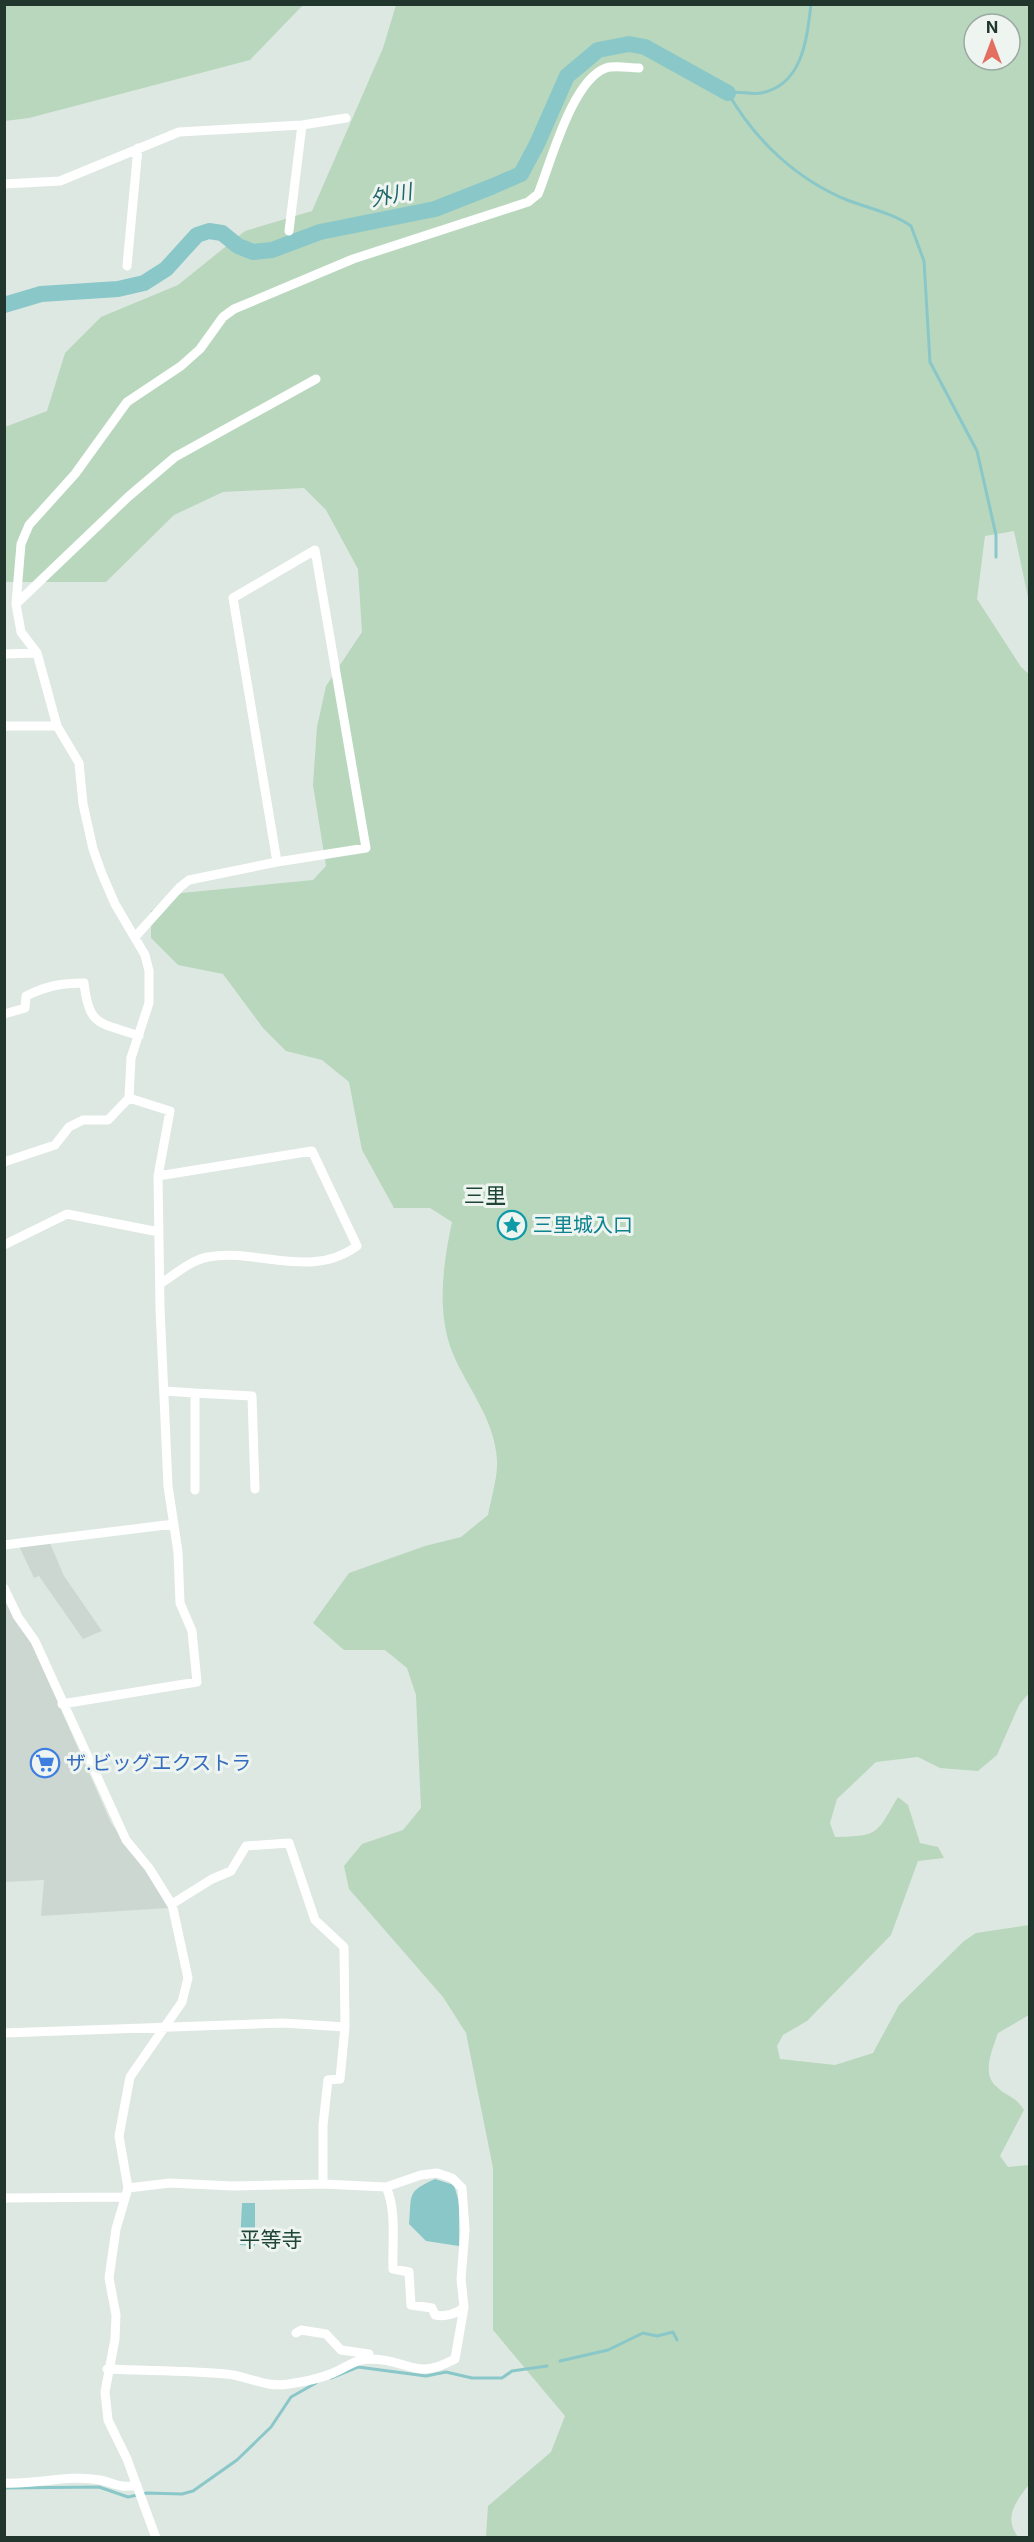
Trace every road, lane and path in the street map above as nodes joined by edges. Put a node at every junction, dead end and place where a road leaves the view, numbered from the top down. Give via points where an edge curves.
1 (639, 68) dead end
2 (346, 118) dead end
3 (302, 125) junction
4 (138, 148) junction
5 (4, 184) edge
6 (289, 231) dead end
7 (127, 266) dead end
8 (316, 379) dead end
9 (16, 604) junction
10 (37, 652) junction
11 (4, 654) edge
12 (4, 726) edge
13 (57, 726) junction
14 (278, 862) junction
15 (136, 936) junction
16 (4, 1014) edge
17 (139, 1036) junction
18 (129, 1098) junction
19 (4, 1162) edge
20 (158, 1176) junction
21 (159, 1232) junction
22 (4, 1245) edge
23 (160, 1284) junction
24 (164, 1391) junction
25 (195, 1393) junction
26 (255, 1489) dead end
27 (195, 1490) dead end
28 (174, 1524) junction
29 (4, 1545) edge
30 (4, 1588) edge
31 (62, 1704) junction
32 (172, 1905) junction
33 (345, 2027) junction
34 (164, 2029) junction
35 (4, 2034) edge
36 (323, 2184) junction
37 (386, 2187) junction
38 (127, 2192) junction
39 (4, 2198) edge
40 (464, 2307) junction
41 (296, 2332) dead end
42 (369, 2354) dead end
43 (107, 2370) junction
44 (4, 2483) edge
45 (137, 2486) junction
46 (156, 2538) edge

1 - 9 street via 608,67 587,82 576,98 538,194 528,202 353,259 254,298 223,317 201,349 127,402 75,474 28,525 21,544
2 - 3 street
3 - 4 street via 179,132
3 - 6 street
4 - 5 street via 60,181
4 - 7 street
8 - 9 street via 175,457
9 - 10 street via 21,632
10 - 11 street
10 - 13 street
12 - 13 street
13 - 15 street via 79,763 83,804 102,874 115,904
14 - 14 street via 233,598 315,550 366,848
14 - 15 street via 189,880
15 - 17 street via 149,970 149,1003
16 - 17 street via 25,1008 26,996 42,988 84,983 91,1017
17 - 18 street via 131,1058
18 - 19 street via 108,1120 83,1119 69,1127 55,1145
18 - 20 street via 170,1111
20 - 21 street
20 - 23 street via 312,1151 357,1246 322,1261 285,1263 207,1257
21 - 22 street via 68,1214
21 - 23 street
23 - 24 street
24 - 25 street
24 - 28 street via 168,1486
25 - 26 street via 252,1396
25 - 27 street
28 - 29 street
28 - 31 street via 180,1602 192,1631 197,1682
30 - 31 street via 34,1641
31 - 32 street via 126,1840
32 - 33 street via 231,1871 246,1846 289,1843 315,1920 344,1947
32 - 34 street via 188,1978 182,2002
33 - 34 street via 283,2023
33 - 36 street via 340,2079 328,2080
34 - 35 street
34 - 38 street via 130,2077 119,2136
36 - 37 street
36 - 38 street via 170,2183
37 - 40 street via 392,2217 393,2269 409,2272 411,2305 432,2308 440,2316
37 - 40 street via 437,2172 452,2178 462,2188
38 - 39 street
38 - 43 street via 116,2229 110,2278 116,2315
40 - 43 street via 455,2359 429,2370 371,2359 352,2361 334,2373 288,2384 262,2385 229,2374
41 - 42 street via 326,2334 341,2350
43 - 45 street via 108,2420
44 - 45 street via 62,2478
45 - 46 street

